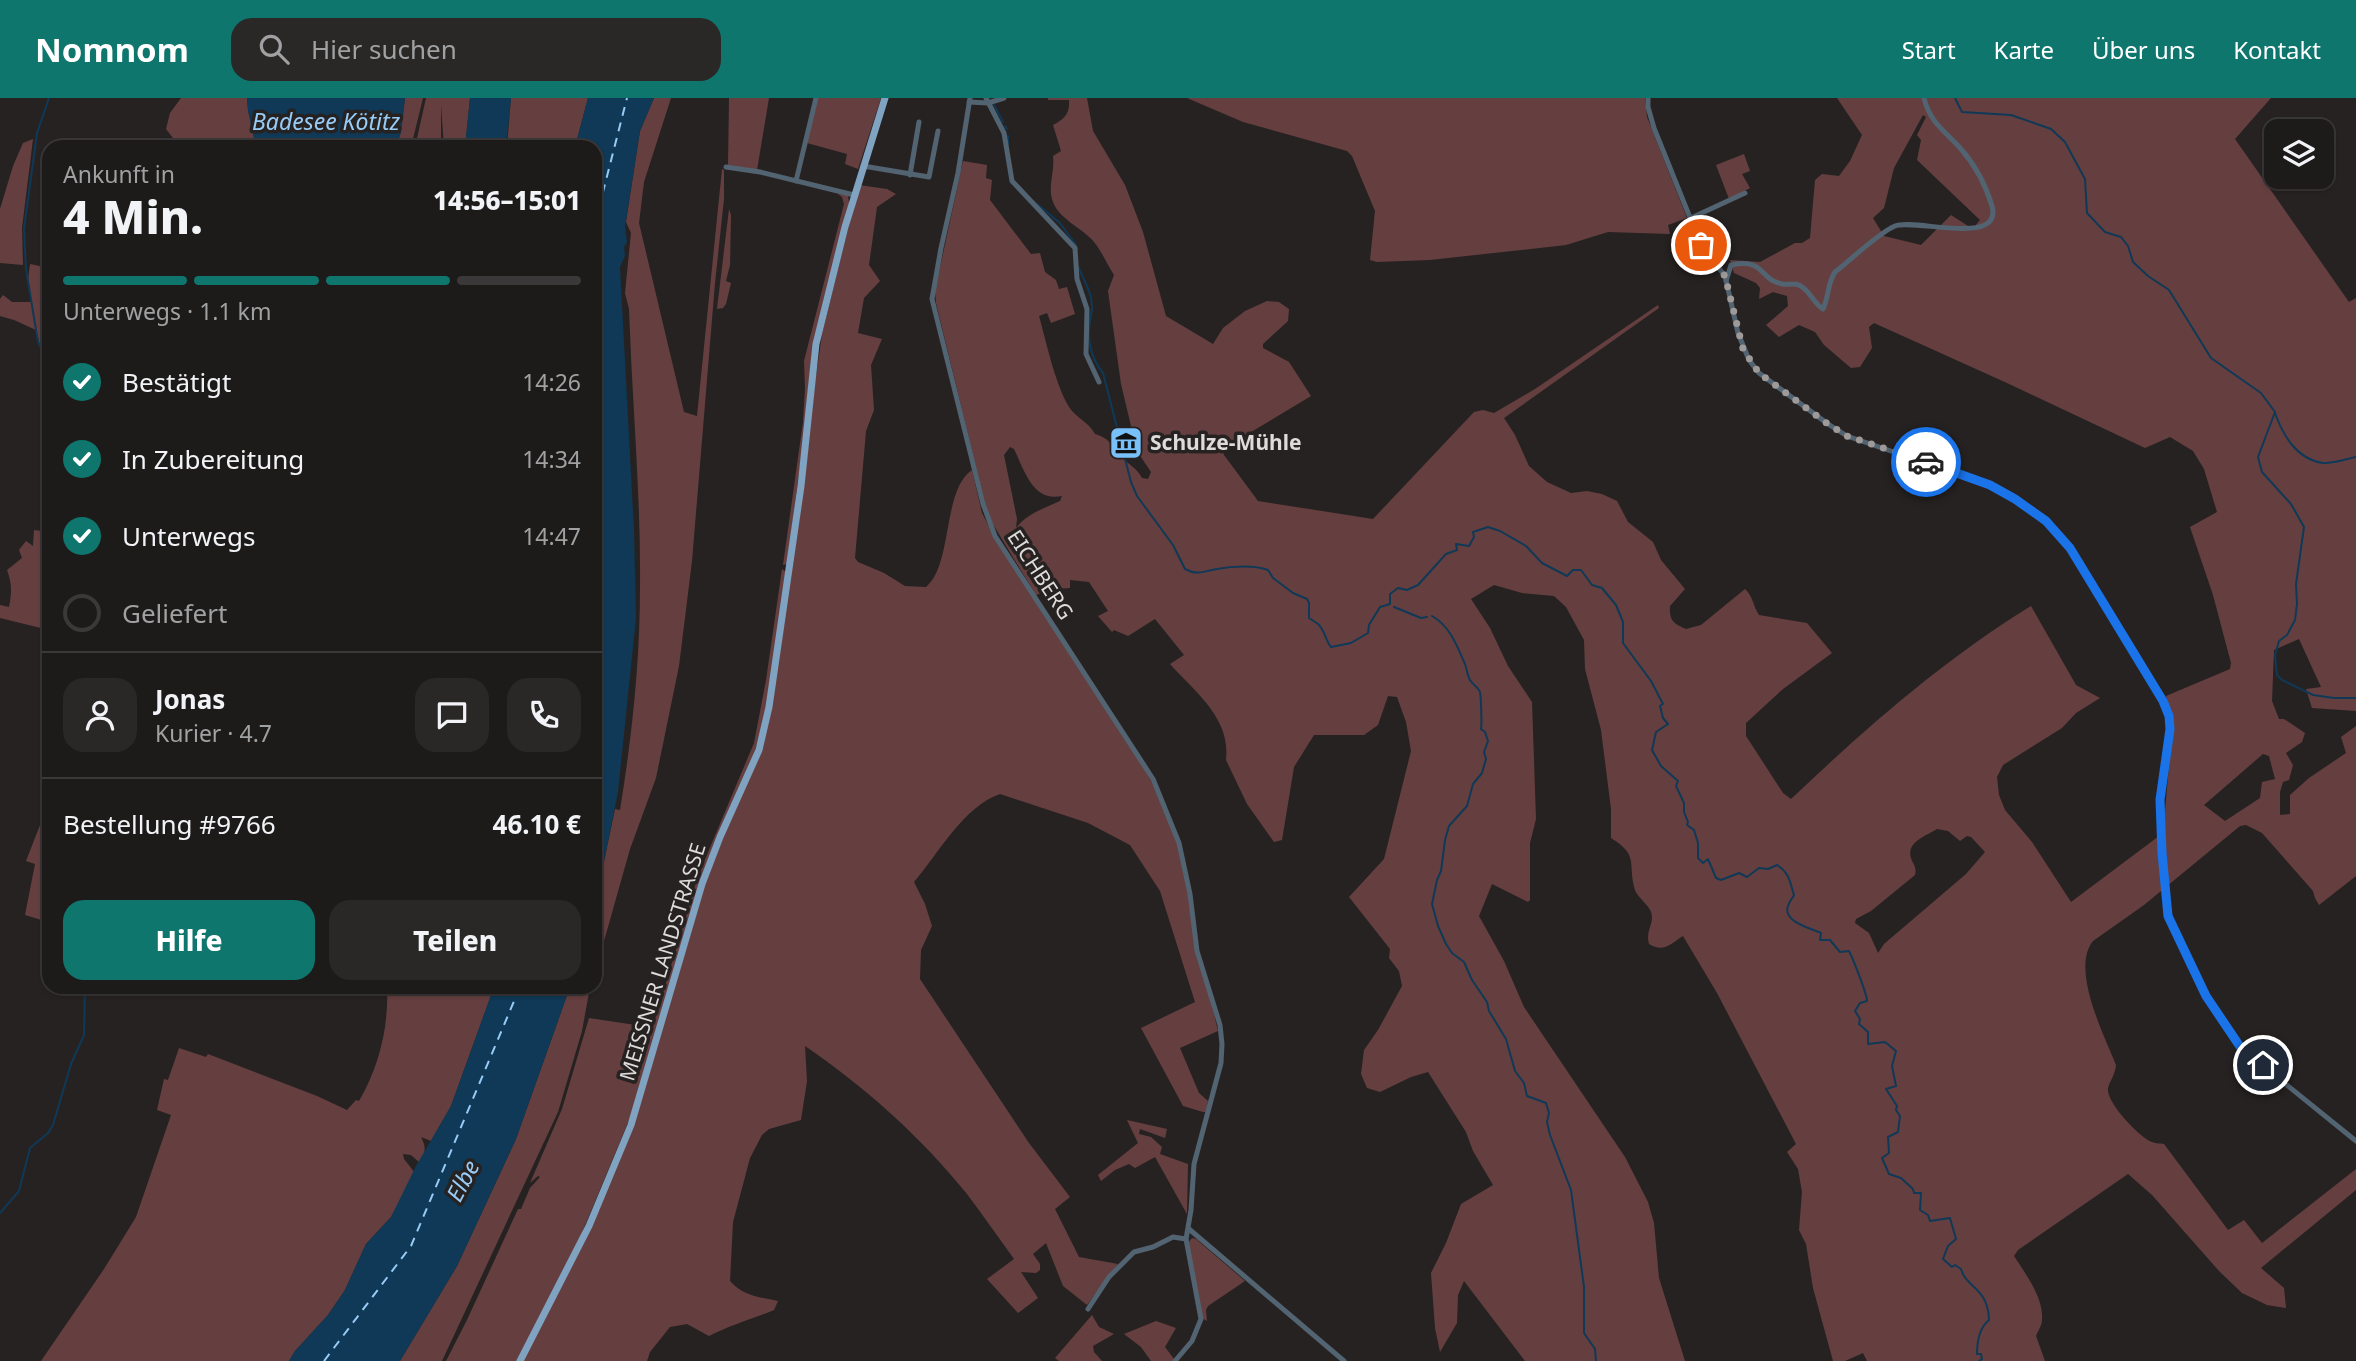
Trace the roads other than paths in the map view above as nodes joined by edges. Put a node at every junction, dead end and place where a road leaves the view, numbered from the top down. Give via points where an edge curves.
1 (816, 98) edge
2 (885, 98) edge
3 (1004, 98) edge
4 (1648, 98) edge
5 (1924, 98) edge
6 (970, 100) edge
7 (990, 101) edge
8 (919, 122) dead end
9 (938, 131) dead end
10 (863, 166) junction
11 (726, 167) dead end
12 (910, 175) junction
13 (796, 181) junction
14 (1745, 192) dead end
15 (854, 195) junction
16 (1691, 218) junction
17 (1726, 268) junction
18 (1726, 281) junction
19 (1099, 382) dead end
20 (2356, 1141) edge
21 (1189, 1229) junction
22 (1186, 1239) junction
23 (1088, 1309) dead end
24 (520, 1361) edge
25 (1175, 1361) edge
26 (1344, 1361) edge

1 - 13 street
2 - 10 main road, MEISSNER LANDSTRASSE
3 - 7 street
4 - 16 street via 1654,128
5 - 17 street via 1931,118 1982,180 1993,210 1987,225 1972,229 1893,226 1835,272 1822,309 1798,285 1782,285 1753,264
6 - 7 street
6 - 21 street, EICHBERG via 932,299 995,536 1138,754 1159,793 1184,863 1197,951 1222,1044 1194,1164
7 - 19 street via 1002,126 1012,181 1074,248 1077,279 1087,309 1086,354
8 - 12 street
9 - 12 street via 929,177
10 - 12 street
10 - 15 main road, MEISSNER LANDSTRASSE
11 - 13 street
13 - 15 street
14 - 16 street
15 - 24 main road, MEISSNER LANDSTRASSE via 816,344 801,486 759,750 702,884 627,1135 589,1226
16 - 17 street via 1714,264
17 - 18 street
17 - 18 street
18 - 20 street via 1743,349 1759,373 1847,436 1990,485 2015,499 2046,521 2070,548 2169,716 2160,800 2165,897 2168,916 2194,974 2241,1048
21 - 22 street, EICHBERG
21 - 26 street
22 - 23 street via 1173,1237 1133,1252
22 - 25 street via 1201,1320 1192,1341

